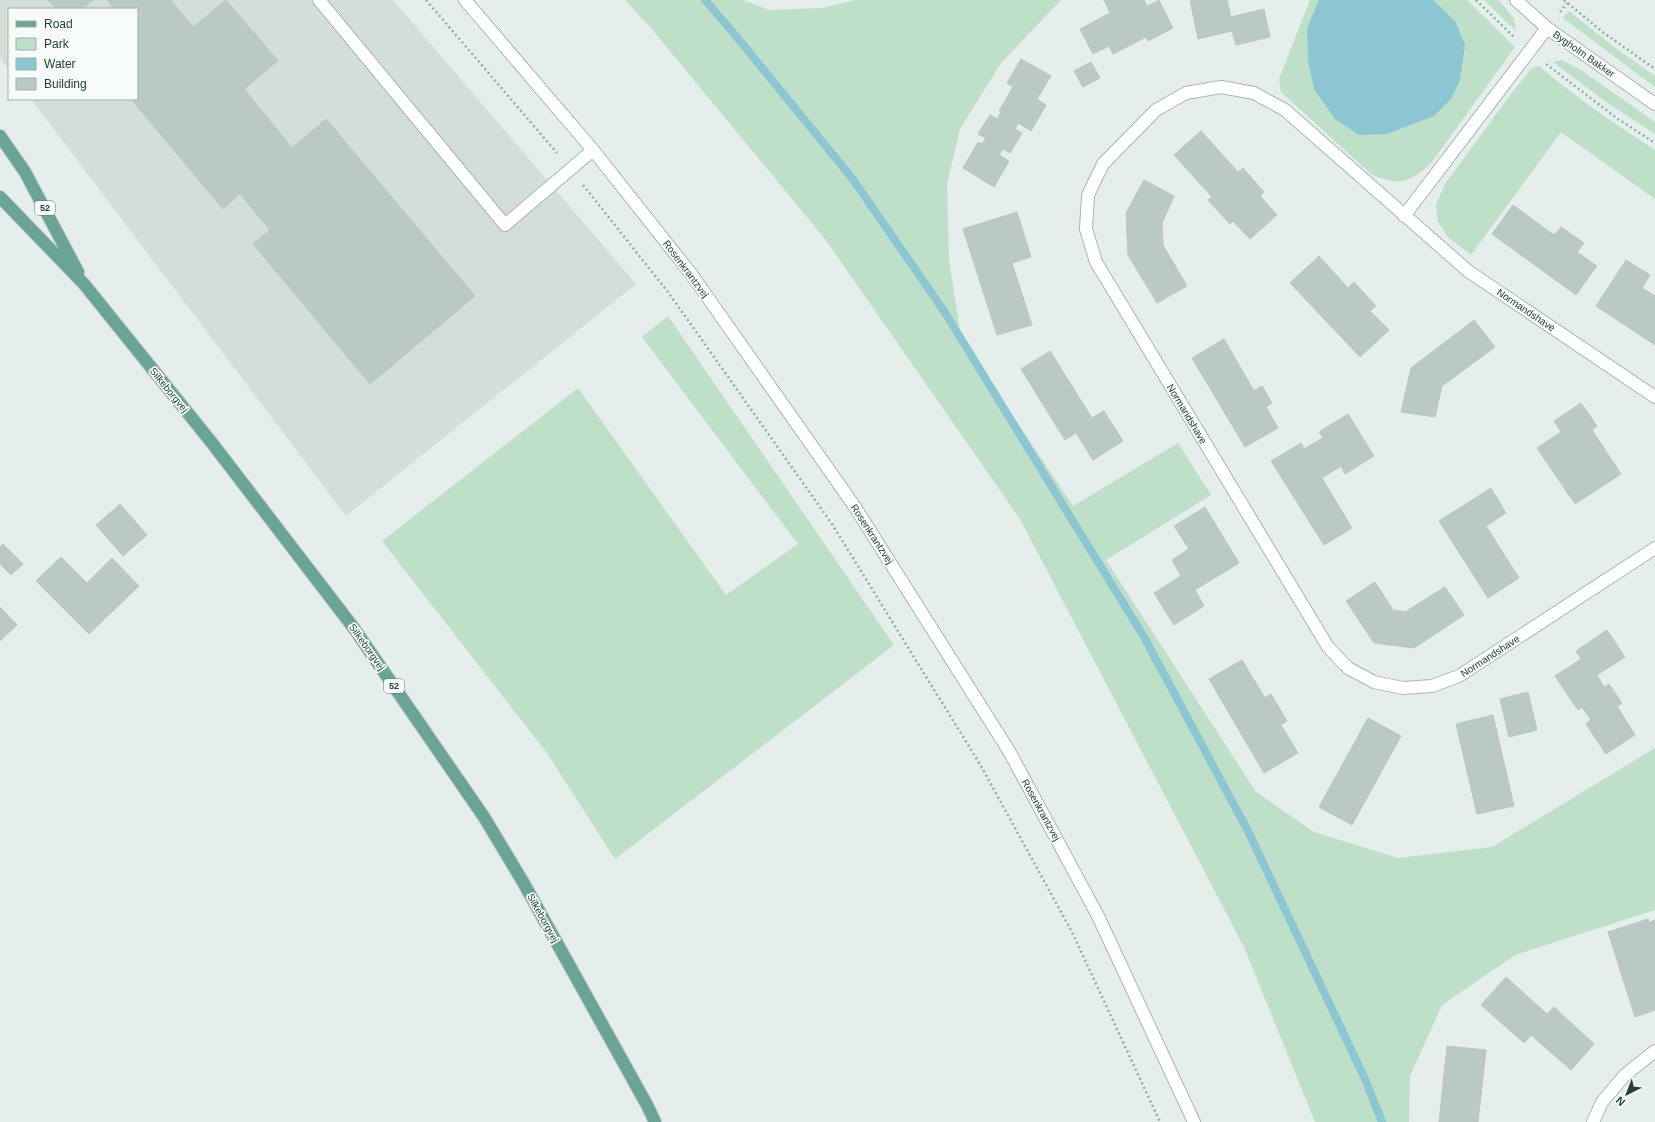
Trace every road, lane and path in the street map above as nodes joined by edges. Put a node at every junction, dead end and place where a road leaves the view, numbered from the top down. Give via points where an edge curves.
1 (319, 0) edge
2 (426, 0) edge
3 (465, 0) edge
4 (1476, 0) edge
5 (1516, 0) edge
6 (1564, 0) edge
7 (1547, 28) junction
8 (1529, 51) junction
9 (1655, 69) edge
10 (1655, 104) edge
11 (0, 136) edge
12 (1655, 143) edge
13 (593, 150) junction
14 (570, 169) junction
15 (0, 197) edge
16 (1404, 216) junction
17 (84, 284) junction
18 (1655, 397) edge
19 (1655, 548) edge
20 (1655, 1051) edge
21 (655, 1122) edge
22 (1160, 1122) edge
23 (1194, 1122) edge
24 (1593, 1122) edge

1 - 14 street via 504,224
2 - 14 path
3 - 13 street, Rosenkrantzvej
4 - 8 path
5 - 7 street, Bygholm Bakker
6 - 9 path via 1604,33
7 - 8 street
7 - 10 street, Bygholm Bakker
8 - 12 path via 1618,119
8 - 16 street
11 - 17 main road, Silkeborgvej / 52 via 26,172
13 - 14 street
13 - 23 street, Rosenkrantzvej via 692,275 855,507 1009,751 1098,916
14 - 22 path via 668,292 832,524 981,766 1031,856 1072,932
15 - 17 main road, Silkeborgvej / 52
16 - 18 street, Normandshave via 1468,271
16 - 19 street, Normandshave via 1285,110 1254,93 1220,87 1186,93 1156,110 1103,164 1088,195 1086,229 1096,262 1328,647 1348,668 1374,682 1403,688 1432,686 1459,676
17 - 21 main road, Silkeborgvej / 52 via 212,443 353,627 484,817
20 - 24 street via 1625,1074 1602,1102

